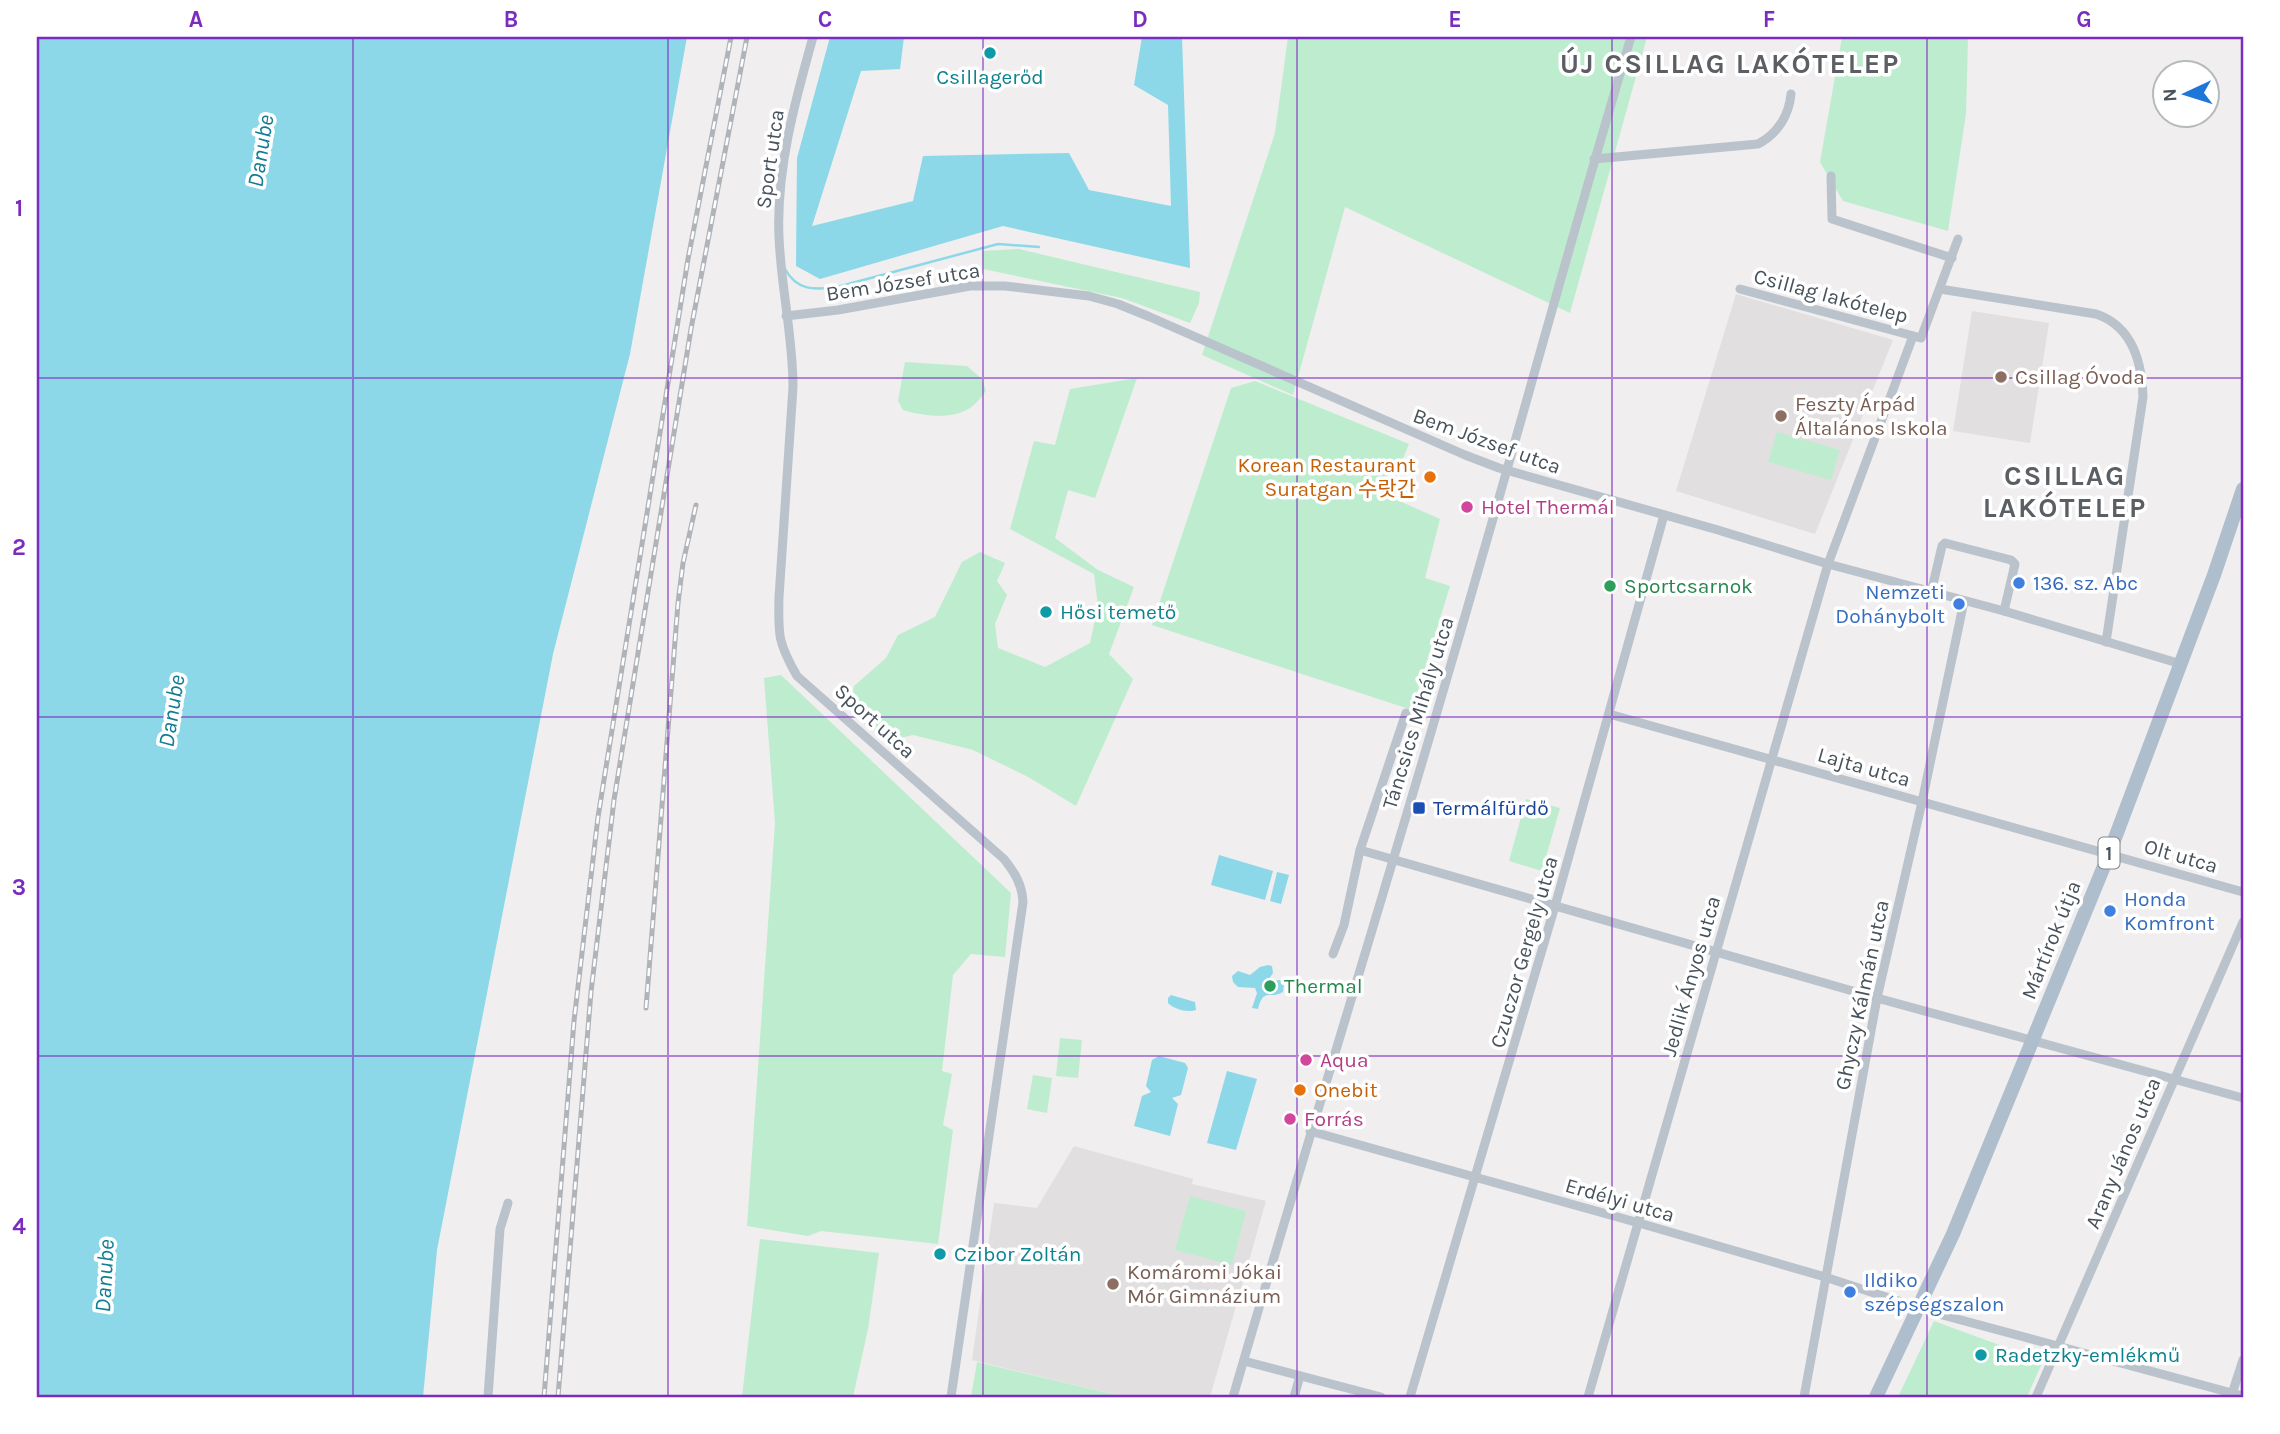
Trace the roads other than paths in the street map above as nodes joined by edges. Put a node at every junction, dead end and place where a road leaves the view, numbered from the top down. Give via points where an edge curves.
1 (813, 37) edge
2 (1631, 37) edge
3 (1791, 94) dead end
4 (1594, 159) junction
5 (1832, 176) dead end
6 (1958, 239) dead end
7 (1952, 258) junction
8 (1740, 289) dead end
9 (1940, 289) junction
10 (786, 316) junction
11 (1913, 336) junction
12 (1506, 470) junction
13 (2243, 494) edge
14 (1664, 515) junction
15 (1828, 564) junction
16 (1931, 593) junction
17 (1964, 601) junction
18 (2004, 611) junction
19 (2106, 642) junction
20 (2181, 664) junction
21 (1406, 713) dead end
22 (1609, 713) junction
23 (1772, 759) junction
24 (1922, 802) junction
25 (1360, 850) junction
26 (2109, 854) junction
27 (1392, 859) junction
28 (2243, 892) edge
29 (1555, 906) junction
30 (2243, 922) edge
31 (1717, 952) junction
32 (1333, 954) dead end
33 (1877, 998) junction
34 (2033, 1041) junction
35 (2175, 1078) junction
36 (2243, 1098) edge
37 (1310, 1131) junction
38 (1476, 1179) junction
39 (508, 1203) dead end
40 (1639, 1223) junction
41 (1825, 1278) junction
42 (1920, 1308) junction
43 (2059, 1346) junction
44 (2243, 1360) edge
45 (1244, 1361) junction
46 (1300, 1376) junction
47 (1357, 1394) edge
48 (2231, 1395) edge
49 (2243, 1396) edge
50 (488, 1397) edge
51 (951, 1397) edge
52 (1233, 1397) edge
53 (1294, 1397) edge
54 (1381, 1397) edge
55 (1410, 1397) edge
56 (1588, 1397) edge
57 (1804, 1397) edge
58 (1876, 1397) edge
59 (2036, 1397) edge

1 - 10 street, Sport utca via 786,148 778,214
2 - 4 street, Táncsics Mihály utca
3 - 4 street via 1779,127 1758,144
4 - 12 street, Táncsics Mihály utca
5 - 7 street via 1832,219
6 - 7 street, Csillag lakótelep
7 - 9 street, Csillag lakótelep
8 - 11 street, Csillag lakótelep
9 - 11 street, Csillag lakótelep via 1921,338
9 - 19 street via 2096,314 2117,324 2132,346 2143,397
10 - 12 street, Bem József utca via 970,286 1089,296 1150,317
10 - 51 street, Sport utca via 793,387 779,597 782,649 797,676 1004,859 1022,890
11 - 15 street, Csillag lakótelep
12 - 14 street, Bem József utca
12 - 27 street, Táncsics Mihály utca
13 - 20 main road, Mártírok útja / 1
14 - 15 street, Bem József utca
14 - 22 street, Czuczor Gergely utca
15 - 16 street, Bem József utca
15 - 23 street, Jedlik Ányos utca
16 - 17 street, Bem József utca
16 - 18 street via 1945,543 2015,564
17 - 18 street, Bem József utca
17 - 24 street, Ghyczy Kálmán utca
18 - 19 street, Bem József utca
19 - 20 street, Bem József utca
20 - 26 main road, Mártírok útja / 1
21 - 25 street
22 - 23 street, Lajta utca
22 - 29 street, Czuczor Gergely utca
23 - 24 street, Lajta utca
23 - 31 street, Jedlik Ányos utca
24 - 26 street, Lajta utca
24 - 33 street, Ghyczy Kálmán utca
25 - 27 street
25 - 32 street via 1345,925
26 - 28 street, Olt utca
26 - 34 main road, Mártírok útja / 1
27 - 29 street
27 - 37 street, Táncsics Mihály utca
29 - 31 street
29 - 38 street, Czuczor Gergely utca
30 - 35 street, Arany János utca
31 - 33 street
31 - 40 street, Jedlik Ányos utca
33 - 34 street
33 - 41 street, Ghyczy Kálmán utca
34 - 35 street
34 - 42 main road, Mártírok útja / 1
35 - 36 street
35 - 43 street, Arany János utca
37 - 38 street, Erdélyi utca
37 - 45 street, Táncsics Mihály utca
38 - 40 street, Erdélyi utca
38 - 55 street, Czuczor Gergely utca
39 - 50 street via 500,1229
40 - 41 street, Erdélyi utca
40 - 56 street, Jedlik Ányos utca
41 - 42 street, Erdélyi utca
41 - 57 street, Ghyczy Kálmán utca
42 - 43 street, Erdélyi utca
42 - 58 main road, Mártírok útja / 1
43 - 48 street, Erdélyi utca
43 - 59 street, Arany János utca
44 - 48 street
45 - 46 street
45 - 52 street, Táncsics Mihály utca
46 - 47 street
46 - 53 street
47 - 54 street
48 - 49 street, Erdélyi utca

